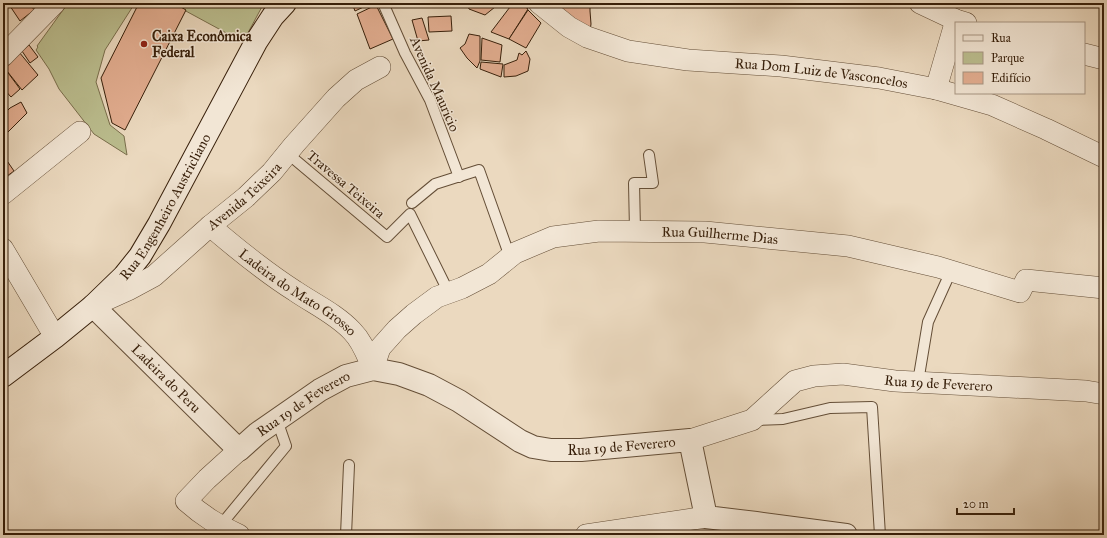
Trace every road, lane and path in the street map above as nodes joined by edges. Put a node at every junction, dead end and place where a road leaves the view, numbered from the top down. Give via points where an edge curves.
1 (54, 3) edge
2 (285, 3) edge
3 (383, 3) edge
4 (539, 3) edge
5 (920, 3) edge
6 (961, 22) edge
7 (955, 38) edge
8 (1085, 54) edge
9 (3, 56) edge
10 (1104, 59) edge
11 (380, 67) dead end
12 (936, 89) junction
13 (80, 132) dead end
14 (287, 153) junction
15 (649, 155) dead end
16 (1104, 157) edge
17 (460, 176) junction
18 (3, 194) edge
19 (412, 204) dead end
20 (210, 226) junction
21 (635, 230) junction
22 (3, 249) edge
23 (510, 257) junction
24 (951, 271) junction
25 (1104, 288) edge
26 (449, 293) junction
27 (93, 306) junction
28 (55, 337) junction
29 (373, 369) junction
30 (3, 376) edge
31 (918, 382) junction
32 (1104, 394) edge
33 (277, 420) junction
34 (752, 420) junction
35 (690, 440) junction
36 (239, 450) junction
37 (348, 464) dead end
38 (706, 517) junction
39 (220, 526) junction
40 (756, 529) edge
41 (239, 535) edge
42 (346, 535) edge
43 (586, 535) edge
44 (846, 535) edge
45 (880, 535) edge

1 - 9 street
2 - 27 street, Rua Engenheiro Austricliano via 256,42 140,256 124,276
3 - 17 lane, Avenida Mauricio via 405,53 430,100
4 - 12 street, Rua Dom Luiz de Vasconcelos via 569,27 587,37 628,51 688,60 781,66 879,78
5 - 6 street
7 - 12 street
8 - 10 street
11 - 14 street, Avenida Teixeira via 356,80 336,98
12 - 16 street, Rua Dom Luiz de Vasconcelos via 992,105
13 - 18 street
14 - 20 street, Avenida Teixeira via 246,197
14 - 26 lane, Travessa Teixeira via 387,237 410,214
15 - 21 lane via 653,183 634,183
17 - 19 lane via 435,184
17 - 23 lane via 479,170
20 - 27 street, Avenida Teixeira via 154,276
20 - 29 street, Ladeira do Mato Grosso via 261,268 335,316 361,342
21 - 23 street, Rua Guilherme Dias via 599,231 553,237
21 - 24 street, Rua Guilherme Dias via 705,232 848,246
22 - 28 street
23 - 26 street, Rua Guilherme Dias via 489,274
24 - 25 street, Rua Guilherme Dias via 1020,292 1026,280
24 - 31 lane via 928,322
26 - 29 street, Rua Guilherme Dias via 437,297 398,329 380,348
27 - 28 street, Rua Engenheiro Austricliano
27 - 36 street, Ladeira do Peru
28 - 30 street, Rua Engenheiro Austricliano
29 - 33 street, Rua 19 de Feverero via 346,376 320,390
29 - 35 street, Rua 19 de Feverero via 399,374 429,385 533,447 581,450
31 - 32 street, Rua 19 de Feverero
31 - 34 street, Rua 19 de Feverero via 843,374 814,376 795,381
33 - 36 street, Rua 19 de Feverero
33 - 39 lane via 286,446
34 - 35 street, Rua 19 de Feverero
34 - 45 lane via 783,419 830,408 872,407
35 - 38 street
36 - 39 street, Rua 19 de Feverero via 186,501 200,514
37 - 42 lane
38 - 40 street
38 - 43 street
39 - 41 street
40 - 44 street

